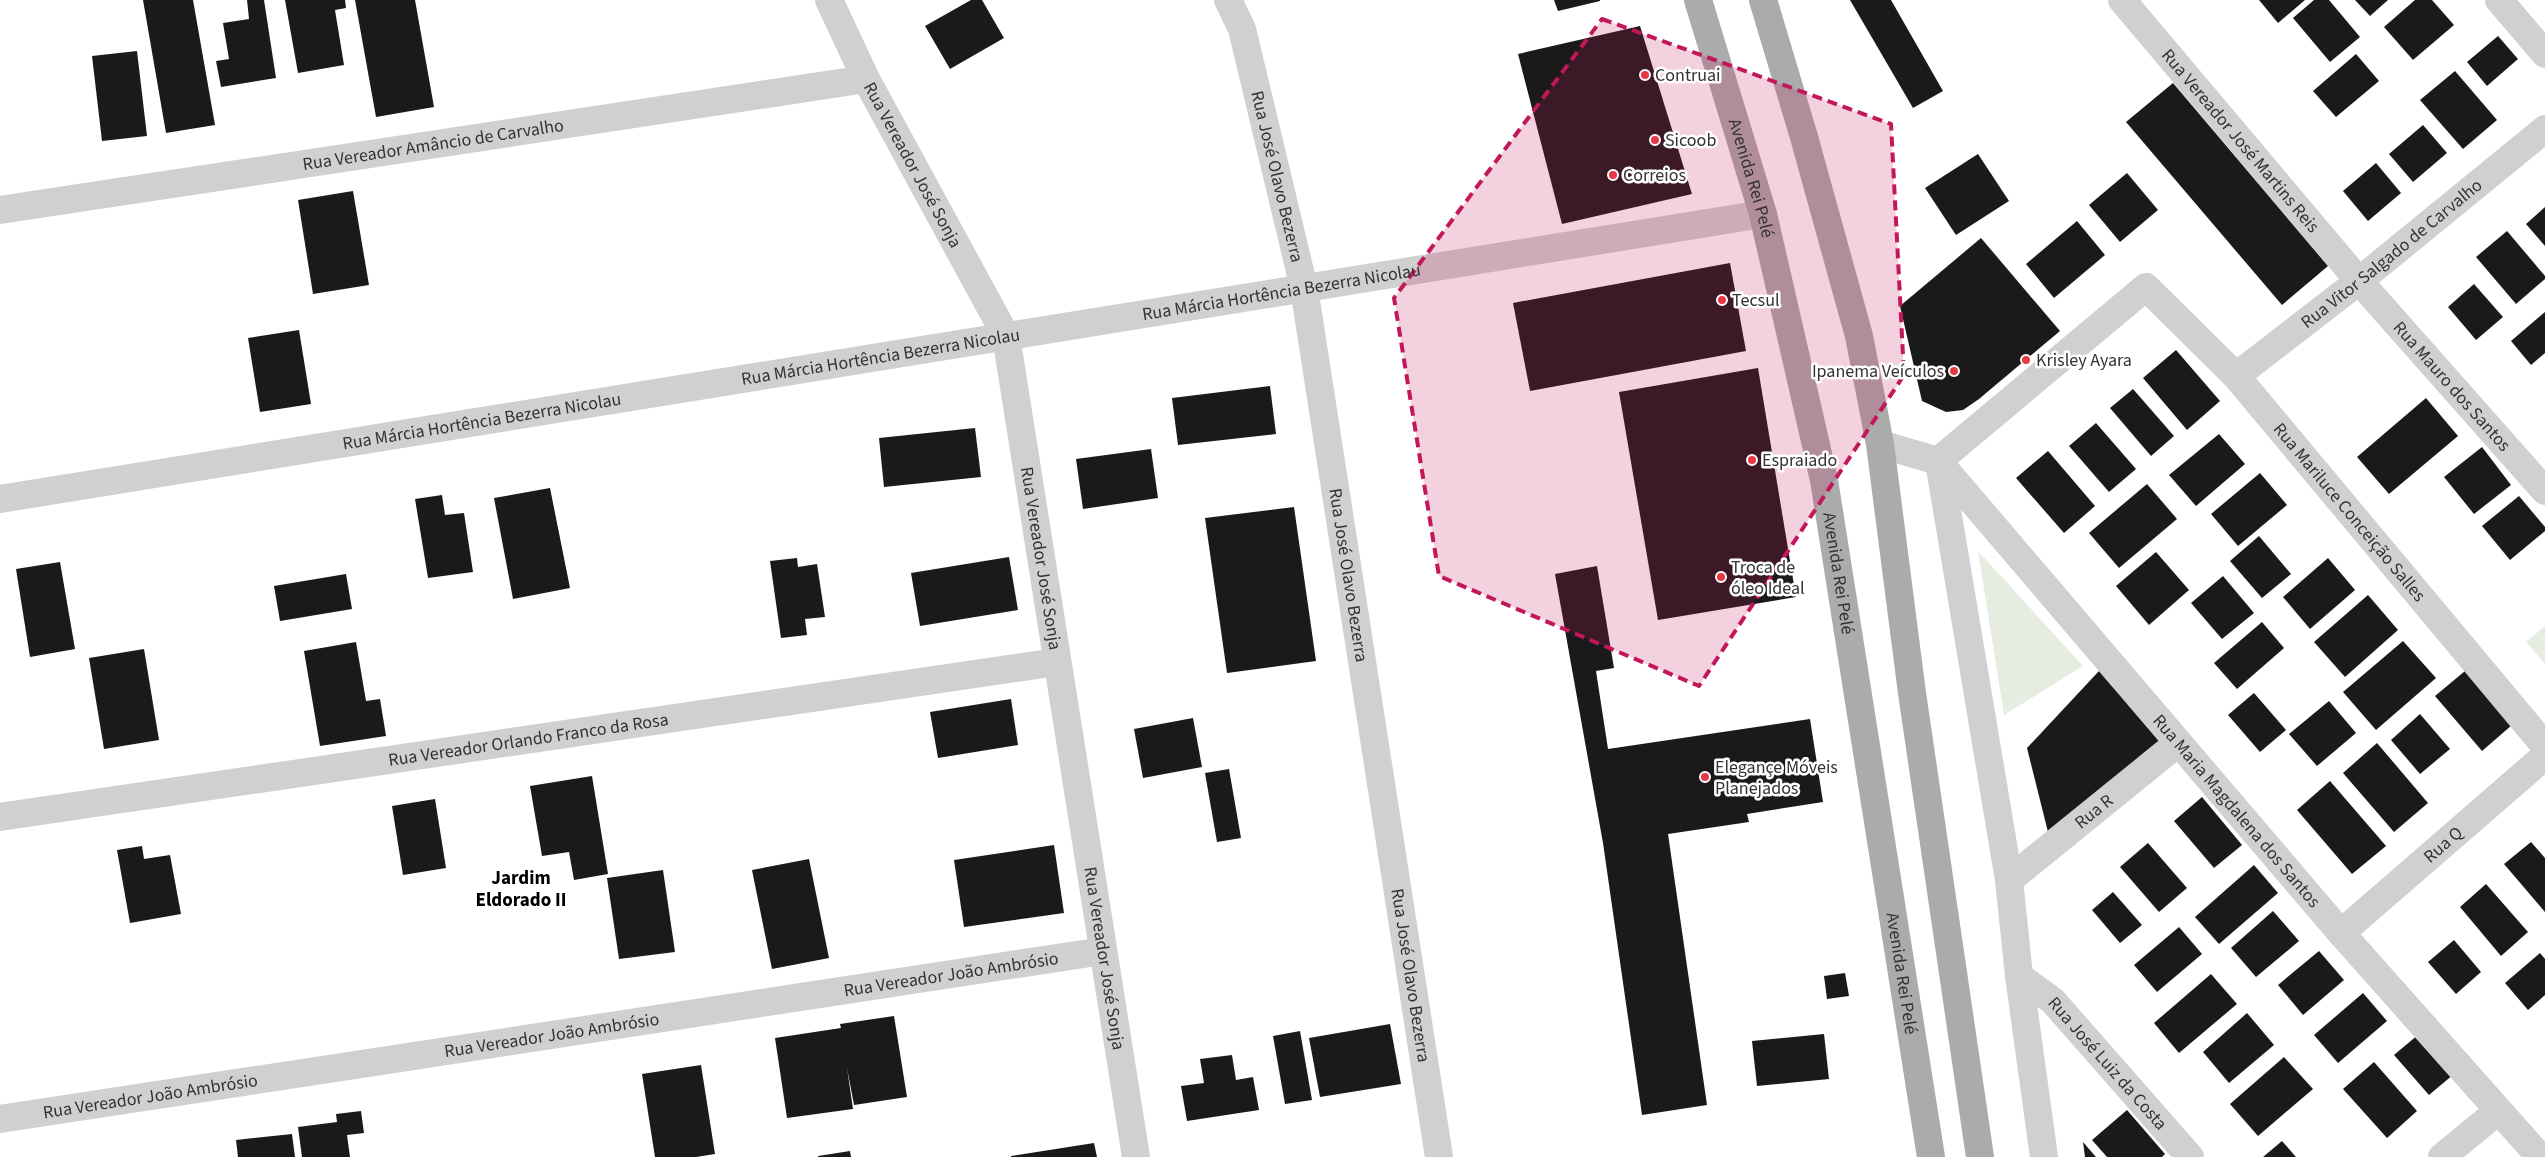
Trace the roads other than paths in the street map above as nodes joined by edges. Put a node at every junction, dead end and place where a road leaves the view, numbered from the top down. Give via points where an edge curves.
1 (829, 0) edge
2 (1228, 0) edge
3 (1698, 0) edge
4 (1764, 0) edge
5 (2122, 0) edge
6 (2498, 0) edge
7 (2545, 54) edge
8 (866, 78) junction
9 (2545, 129) edge
10 (0, 210) edge
11 (1763, 214) junction
12 (2359, 281) junction
13 (1304, 288) junction
14 (1006, 336) junction
15 (2236, 376) junction
16 (1880, 444) junction
17 (1938, 461) junction
18 (2545, 491) edge
19 (0, 499) edge
20 (1058, 662) junction
21 (2178, 742) junction
22 (2545, 746) edge
23 (2545, 756) edge
24 (0, 817) edge
25 (2009, 880) junction
26 (2341, 933) junction
27 (1103, 951) junction
28 (2019, 976) junction
29 (2498, 1111) junction
30 (0, 1119) edge
31 (1136, 1157) edge
32 (1439, 1157) edge
33 (1931, 1157) edge
34 (1980, 1157) edge
35 (2044, 1157) edge
36 (2190, 1157) edge
37 (2442, 1157) edge
38 (2540, 1157) edge

1 - 8 street, Rua Vereador José Sonja
2 - 13 street, Rua José Olavo Bezerra via 1242,29
3 - 11 main road, Avenida Rei Pelé
4 - 16 main road via 1859,336
5 - 12 street, Rua Vereador José Martins Reis
6 - 7 street
8 - 10 street, Rua Vereador Amâncio de Carvalho
8 - 14 street, Rua Vereador José Sonja
9 - 12 street, Rua Vitor Salgado de Carvalho
11 - 13 street, Rua Márcia Hortência Bezerra Nicolau
11 - 33 main road, Avenida Rei Pelé via 1824,480
12 - 15 street, Rua Vitor Salgado de Carvalho
12 - 18 street, Rua Mauro dos Santos
13 - 14 street, Rua Márcia Hortência Bezerra Nicolau
13 - 32 street, Rua José Olavo Bezerra
14 - 19 street, Rua Márcia Hortência Bezerra Nicolau
14 - 20 street, Rua Vereador José Sonja
15 - 17 street, Rua Mariluce Conceição Salles via 2146,287
15 - 22 street, Rua Mariluce Conceição Salles
16 - 17 street
16 - 34 main road via 1912,693
17 - 21 street, Rua Maria Magdalena dos Santos
17 - 25 street
20 - 24 street, Rua Vereador Orlando Franco da Rosa
20 - 27 street, Rua Vereador José Sonja
21 - 25 street, Rua R
21 - 26 street, Rua Maria Magdalena dos Santos
23 - 26 street, Rua Q
25 - 28 street
26 - 29 street, Rua Maria Magdalena dos Santos
27 - 30 street, Rua Vereador João Ambrósio
27 - 31 street, Rua Vereador José Sonja
28 - 35 street
28 - 36 street, Rua José Luiz da Costa via 2053,1001
29 - 37 street
29 - 38 street, Rua Maria Magdalena dos Santos

